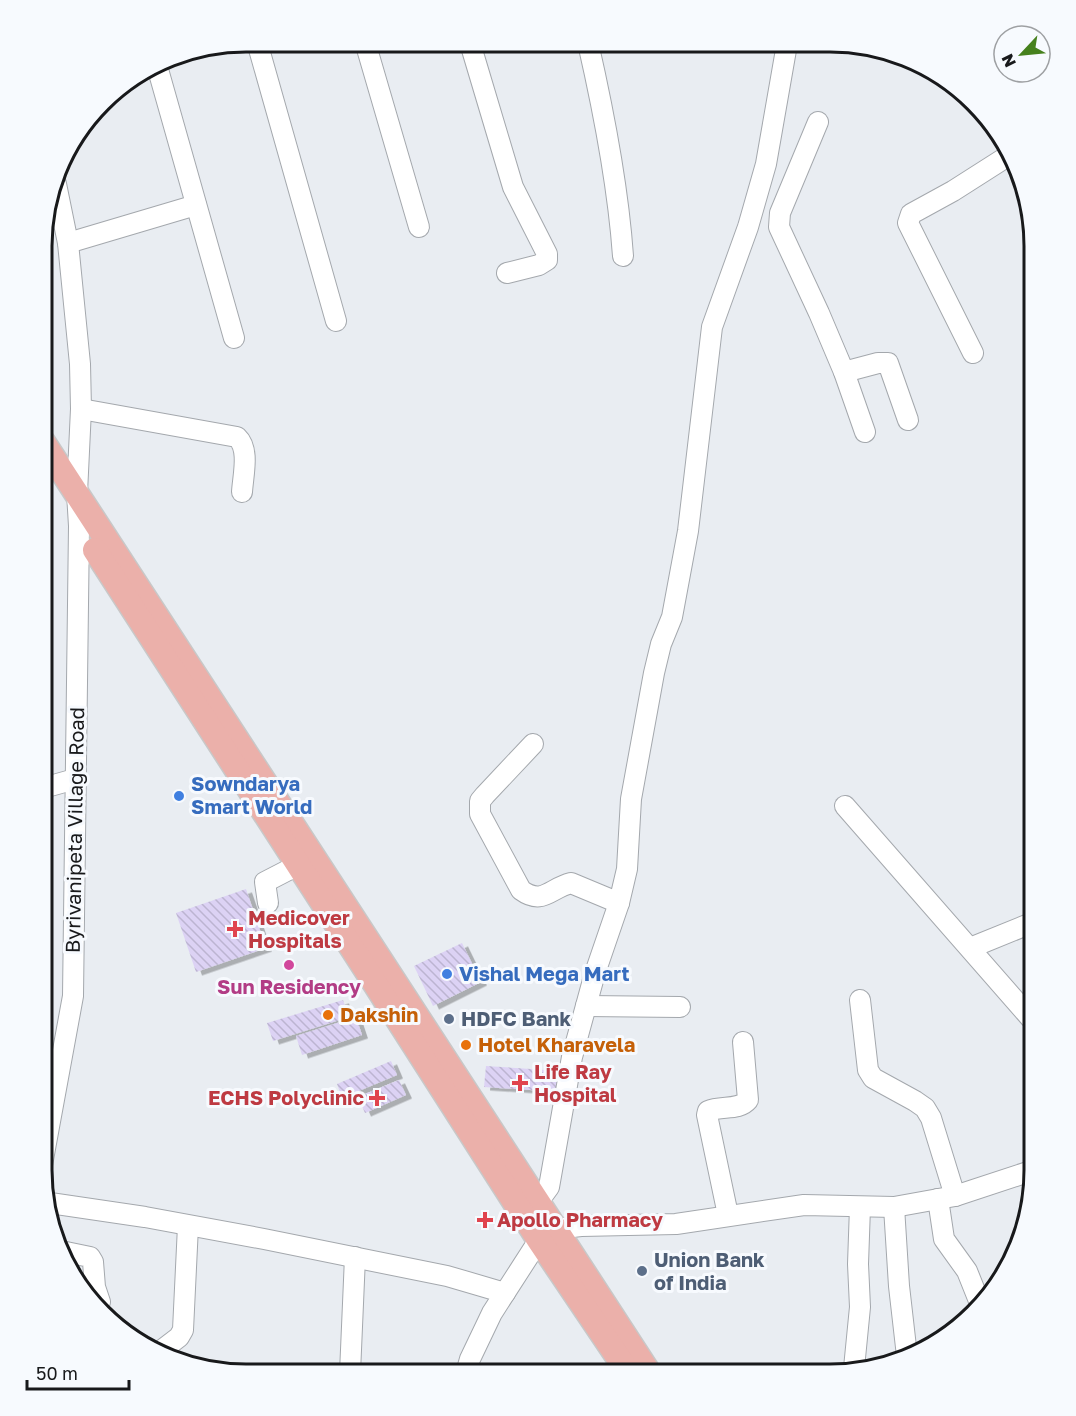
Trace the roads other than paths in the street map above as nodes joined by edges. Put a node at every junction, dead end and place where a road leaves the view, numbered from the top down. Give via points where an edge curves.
1 (590, 52) edge
2 (786, 52) edge
3 (260, 53) edge
4 (368, 53) edge
5 (473, 53) edge
6 (160, 74) edge
7 (818, 122) dead end
8 (1002, 160) edge
9 (766, 164) junction
10 (797, 172) junction
11 (59, 197) edge
12 (196, 205) junction
13 (419, 227) dead end
14 (68, 243) junction
15 (623, 256) dead end
16 (507, 273) dead end
17 (336, 321) dead end
18 (234, 338) dead end
19 (973, 353) dead end
20 (844, 372) junction
21 (81, 409) junction
22 (908, 420) dead end
23 (865, 432) dead end
24 (52, 456) edge
25 (52, 484) edge
26 (242, 492) dead end
27 (76, 493) junction
28 (80, 526) junction
29 (534, 744) dead end
30 (75, 779) junction
31 (52, 785) edge
32 (845, 806) dead end
33 (298, 866) junction
34 (268, 903) dead end
35 (619, 903) junction
36 (1023, 926) edge
37 (970, 948) junction
38 (860, 1000) dead end
39 (586, 1006) junction
40 (680, 1006) dead end
41 (1023, 1009) edge
42 (743, 1042) dead end
43 (52, 1110) edge
44 (1023, 1173) edge
45 (946, 1197) junction
46 (538, 1202) junction
47 (56, 1204) edge
48 (860, 1207) junction
49 (894, 1207) junction
50 (728, 1215) junction
51 (188, 1226) junction
52 (547, 1234) junction
53 (72, 1252) edge
54 (356, 1257) junction
55 (96, 1291) edge
56 (505, 1293) junction
57 (977, 1295) edge
58 (166, 1346) edge
59 (906, 1348) edge
60 (855, 1362) edge
61 (350, 1364) edge
62 (469, 1364) edge
63 (624, 1364) edge
64 (642, 1364) edge

1 - 15 street
2 - 9 street
3 - 17 street
4 - 13 street
5 - 16 street via 513,187 547,254 547,260 539,265
6 - 12 street
7 - 10 street
8 - 19 street via 908,218
9 - 10 street
9 - 35 street via 712,327 688,531 672,617 654,673 631,800 627,869
10 - 20 street via 780,213 779,227
11 - 14 street, Byrivanipeta Village Road
12 - 14 street
12 - 18 street
14 - 21 street, Byrivanipeta Village Road
20 - 22 street via 888,363
20 - 23 street
21 - 26 street via 237,437 245,449
21 - 27 street, Byrivanipeta Village Road
24 - 27 main road
25 - 28 main road
27 - 28 street, Byrivanipeta Village Road
27 - 46 main road
28 - 30 street, Byrivanipeta Village Road
28 - 33 main road
29 - 35 street via 480,801 480,814 521,890 529,896 543,896 571,883
30 - 31 street
30 - 43 street, Byrivanipeta Village Road via 73,996
32 - 37 street
33 - 34 street via 265,882
33 - 52 main road
35 - 39 street
36 - 37 street
37 - 41 street
38 - 45 street via 868,1070 873,1078 915,1101 932,1118
39 - 40 street
39 - 46 street via 572,1057 551,1179
42 - 50 street via 748,1100 741,1106 713,1108 707,1115
44 - 45 street
45 - 49 street
45 - 57 street via 944,1239 967,1271
46 - 52 main road
47 - 51 street
48 - 49 street
48 - 50 street via 804,1205
48 - 60 street via 860,1307
49 - 59 street
50 - 52 street via 676,1224 581,1226
51 - 54 street
51 - 58 street via 184,1321 179,1337
52 - 56 street
52 - 63 main road
52 - 64 main road
53 - 55 street via 90,1257
54 - 56 street
54 - 61 street
56 - 62 street

